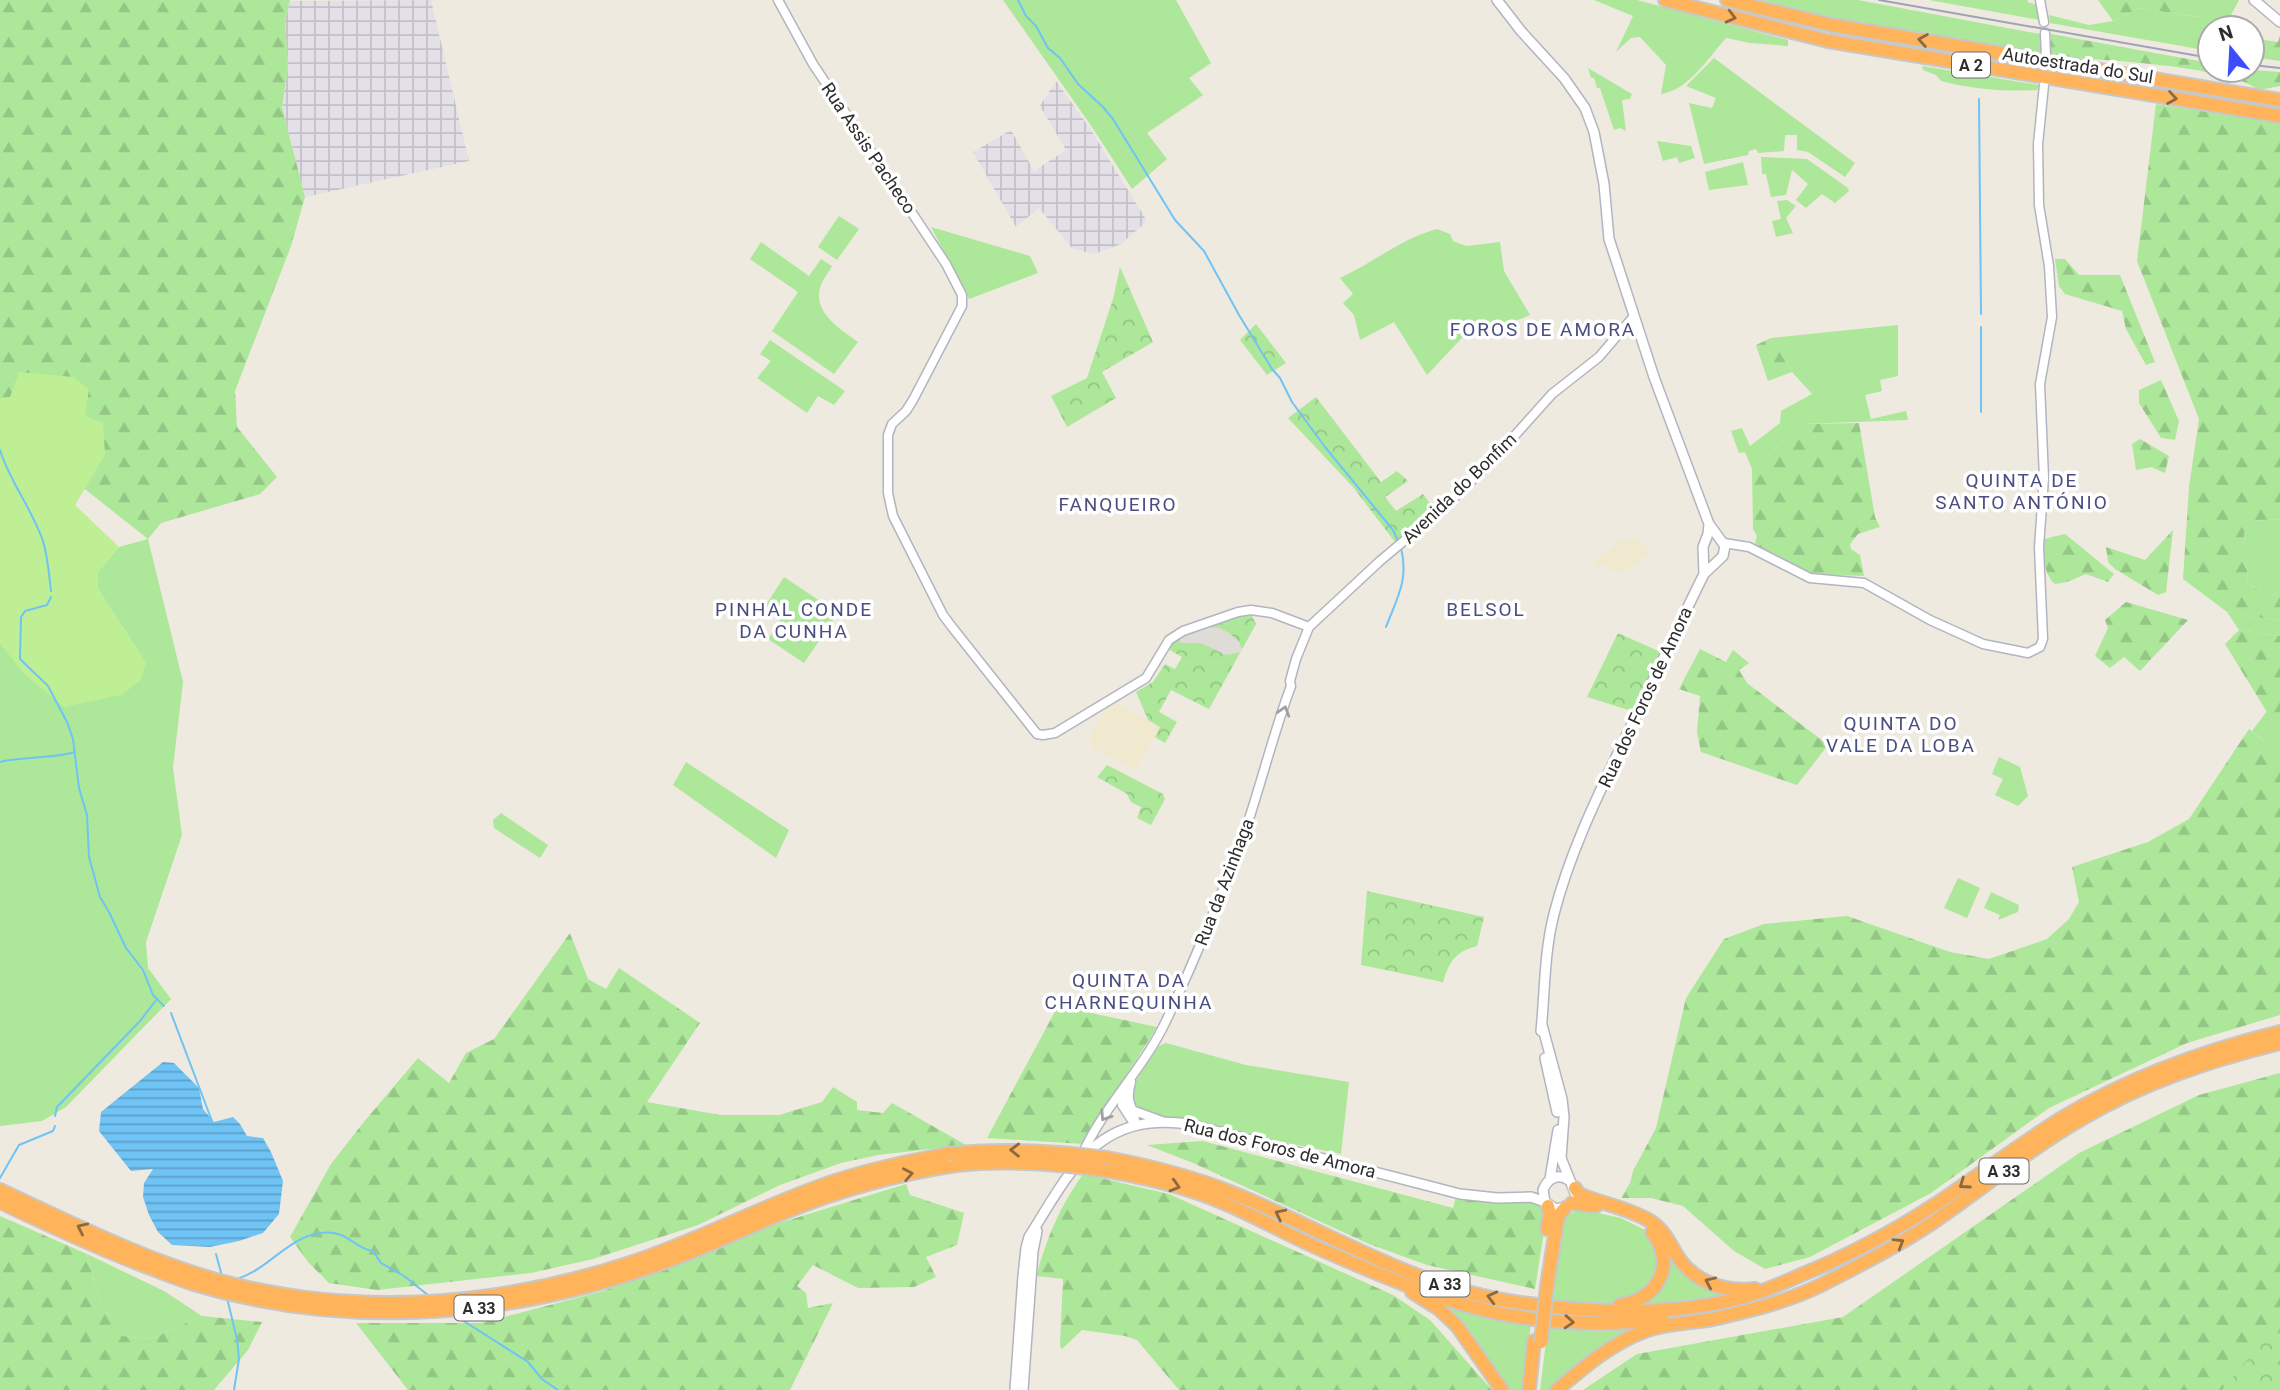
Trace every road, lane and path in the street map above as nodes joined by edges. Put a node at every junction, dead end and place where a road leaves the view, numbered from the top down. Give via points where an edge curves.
1 (778, 0) edge
2 (1497, 0) edge
3 (1665, 0) edge
4 (1727, 0) edge
5 (2040, 0) edge
6 (2254, 0) edge
7 (2044, 22) dead end
8 (2280, 22) edge
9 (2045, 33) dead end
10 (2046, 57) dead end
11 (2044, 85) dead end
12 (2280, 100) edge
13 (2280, 116) edge
14 (1634, 316) junction
15 (1709, 524) junction
16 (1722, 540) junction
17 (1705, 541) junction
18 (1739, 545) junction
19 (1704, 553) junction
20 (1721, 557) junction
21 (1704, 574) junction
22 (1309, 627) junction
23 (1542, 1025) junction
24 (2280, 1032) edge
25 (2280, 1043) edge
26 (1132, 1078) junction
27 (1123, 1089) junction
28 (1132, 1110) junction
29 (1165, 1122) junction
30 (1135, 1125) junction
31 (1081, 1157) junction
32 (952, 1160) junction
33 (1108, 1164) junction
34 (1547, 1182) junction
35 (1573, 1185) junction
36 (0, 1190) edge
37 (1522, 1196) junction
38 (0, 1202) edge
39 (1547, 1204) junction
40 (1568, 1206) junction
41 (1039, 1222) junction
42 (1363, 1266) junction
43 (1838, 1275) junction
44 (1799, 1276) junction
45 (1543, 1285) junction
46 (1553, 1306) junction
47 (1537, 1342) junction
48 (1016, 1390) edge
49 (1023, 1390) edge
50 (1502, 1390) edge
51 (1529, 1390) edge
52 (1535, 1390) edge
53 (1557, 1390) edge

1 - 22 street, Rua Assis Pacheco via 813,64 962,295 962,306 914,400 890,427 888,501 943,615 1037,734 1055,733 1146,678 1169,640 1183,631 1251,610
2 - 14 main road via 1585,108 1604,184 1609,239
3 -> 13 highway, Autoestrada do Sul / A 2 via 1828,41
12 -> 4 highway, Autoestrada do Sul / A 2 via 1831,25
5 - 7 street
6 - 8 main road
9 - 10 street
11 - 18 street via 2038,144 2039,205 2052,317 2040,384 2042,643 2028,653 1983,644 1864,583 1810,578
14 - 15 main road
14 - 22 street, Avenida do Bonfim via 1599,357 1552,394 1442,509
15 - 16 main road
15 - 17 main road
16 - 17 main road via 1713,537
16 - 18 street
16 - 20 main road via 1726,550
17 - 19 main road
18 - 20 street
19 - 20 main road via 1709,558
19 - 21 main road
20 - 21 main road
21 - 23 main road, Rua dos Foros de Amora via 1567,870 1549,939
26 -> 22 street, Rua da Azinhaga via 1161,1032 1245,831
23 - 34 main road via 1540,1041 1558,1119
23 - 35 main road via 1562,1099 1561,1158
24 -> 44 highway, A 33 via 2177,1062 2121,1086 2057,1122 1897,1228
43 -> 25 highway, A 33 via 1906,1239 2040,1145 2103,1107 2174,1074
26 - 27 street, Rua da Azinhaga
26 - 28 street via 1128,1098
27 - 30 street via 1122,1105
27 -> 31 street, Rua da Azinhaga
28 - 29 street
28 - 30 street
29 - 30 main road, Rua dos Foros de Amora
29 - 37 main road, Rua dos Foros de Amora via 1201,1126 1460,1194
30 - 31 main road, Rua dos Foros de Amora
31 - 41 main road, Rua dos Foros de Amora
32 - 33 highway, A 33, bridge via 998,1150 1030,1150
32 -> 36 highway, A 33 via 892,1165 833,1182 688,1242 548,1286 416,1303 311,1298 219,1281 98,1236
38 -> 32 highway, A 33 via 86,1243 228,1293 337,1310 446,1311 550,1297 619,1278 848,1189
33 -> 42 highway, A 33 via 1211,1197
46 -> 33 highway, A 33 via 1496,1299 1448,1285 1355,1250 1228,1191 1150,1166
34 - 35 main road via 1562,1177
34 - 37 main road
34 - 39 main road via 1543,1195
35 - 40 main road via 1574,1199
44 -> 35 highway via 1761,1288 1718,1287 1686,1268 1660,1228 1649,1220 1579,1194
37 - 39 main road
39 - 40 main road via 1556,1209
39 - 45 highway
40 - 45 highway via 1558,1216
40 - 46 highway via 1598,1206 1639,1221 1660,1242 1663,1272 1643,1299 1634,1302
41 - 48 main road via 1026,1248
41 - 49 main road
42 -> 43 highway, A 33 via 1483,1309 1596,1324 1728,1311
42 - 50 highway via 1439,1309 1457,1326
43 - 53 highway via 1767,1305 1646,1331 1607,1350
44 - 46 highway, A 33 via 1746,1296 1697,1305 1615,1311
45 - 47 highway, bridge
47 - 51 highway
47 - 52 highway

